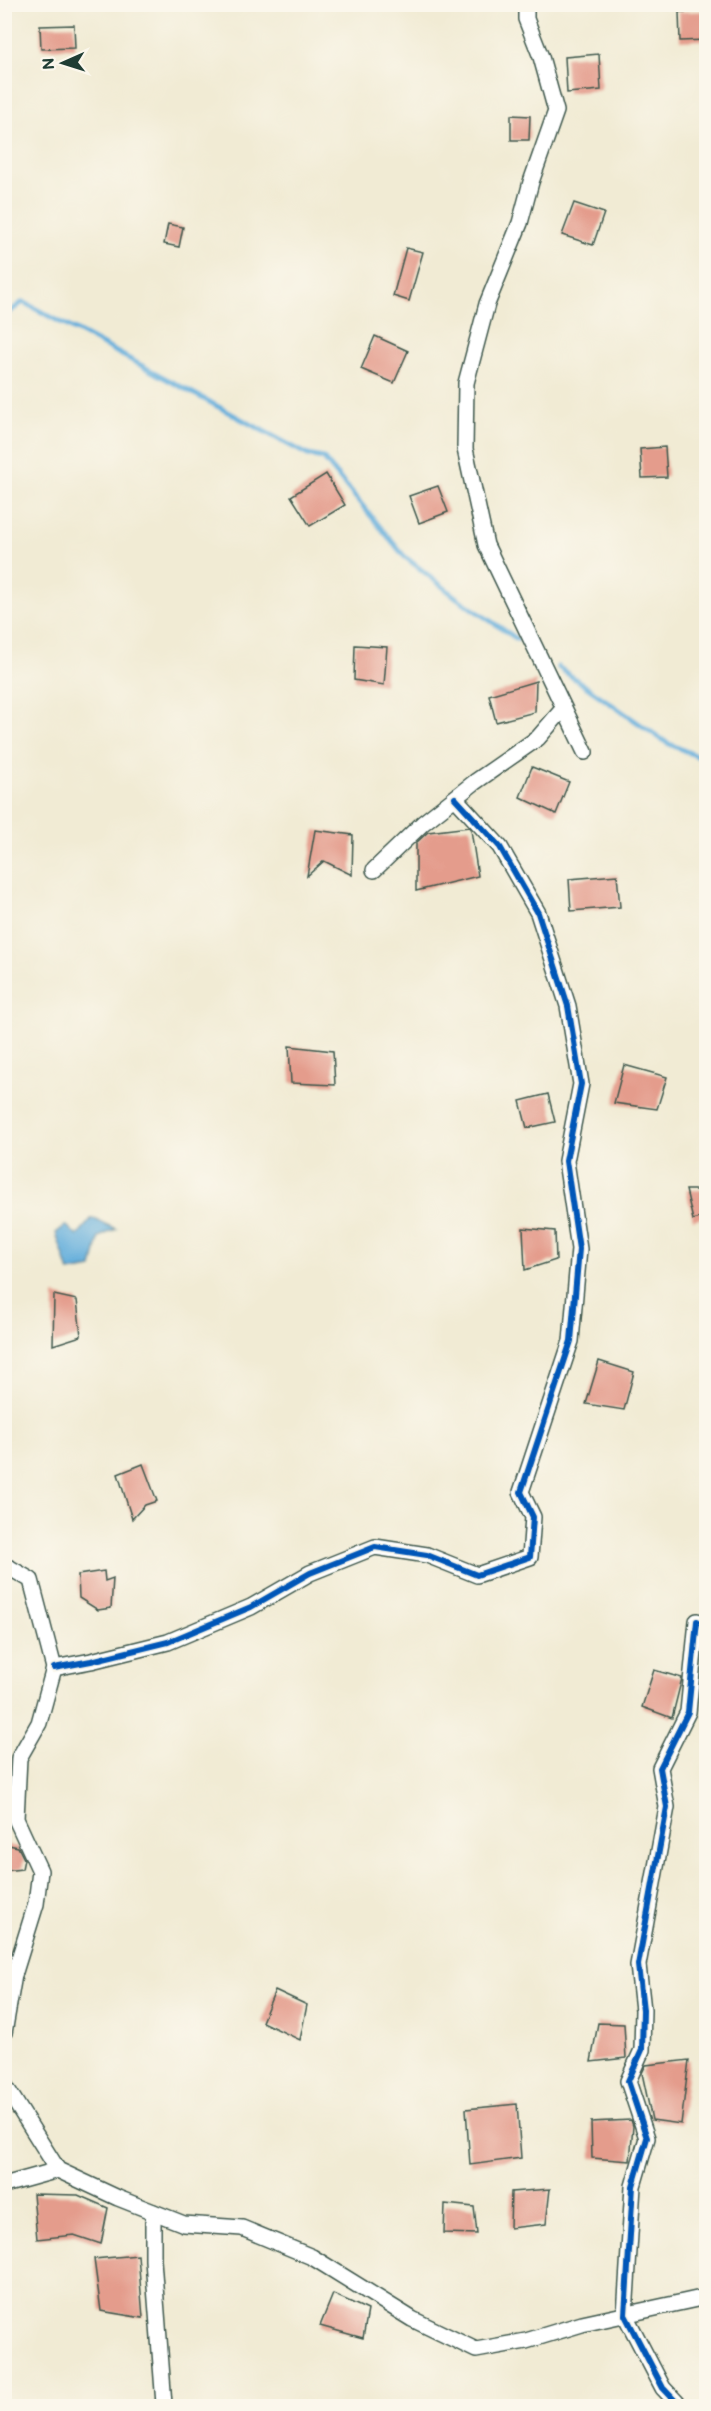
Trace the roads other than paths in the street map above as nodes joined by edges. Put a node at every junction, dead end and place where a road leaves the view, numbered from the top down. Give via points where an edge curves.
1 (526, 4) edge
2 (564, 709) junction
3 (585, 752) dead end
4 (455, 798) junction
5 (374, 870) dead end
6 (4, 1568) edge
7 (697, 1621) dead end
8 (54, 1668) junction
9 (4, 2033) edge
10 (4, 2085) edge
11 (58, 2170) junction
12 (4, 2185) edge
13 (153, 2212) junction
14 (706, 2297) edge
15 (626, 2315) junction
16 (164, 2404) dead end
17 (680, 2406) edge

1 - 2 street via 526,18 556,111 520,223 487,304 466,382 465,449 486,545
2 - 3 street
2 - 4 street via 538,738
4 - 5 street
4 - 8 street via 500,848 538,913 568,1006 581,1084 566,1161 579,1249 571,1341 521,1492 533,1517 530,1557 477,1575 427,1555 375,1547 310,1573 251,1607 168,1642
6 - 8 street via 31,1580
7 - 15 street via 688,1712 660,1768 667,1808 638,1965 642,2050 628,2081 647,2138 633,2186
8 - 9 street via 39,1724 19,1758 16,1819 40,1871 36,1904 14,1975
10 - 11 street
11 - 12 street
11 - 13 street
13 - 15 street via 184,2224 242,2228 312,2257 412,2319 476,2350
13 - 16 street
14 - 15 street
15 - 17 street via 663,2388

